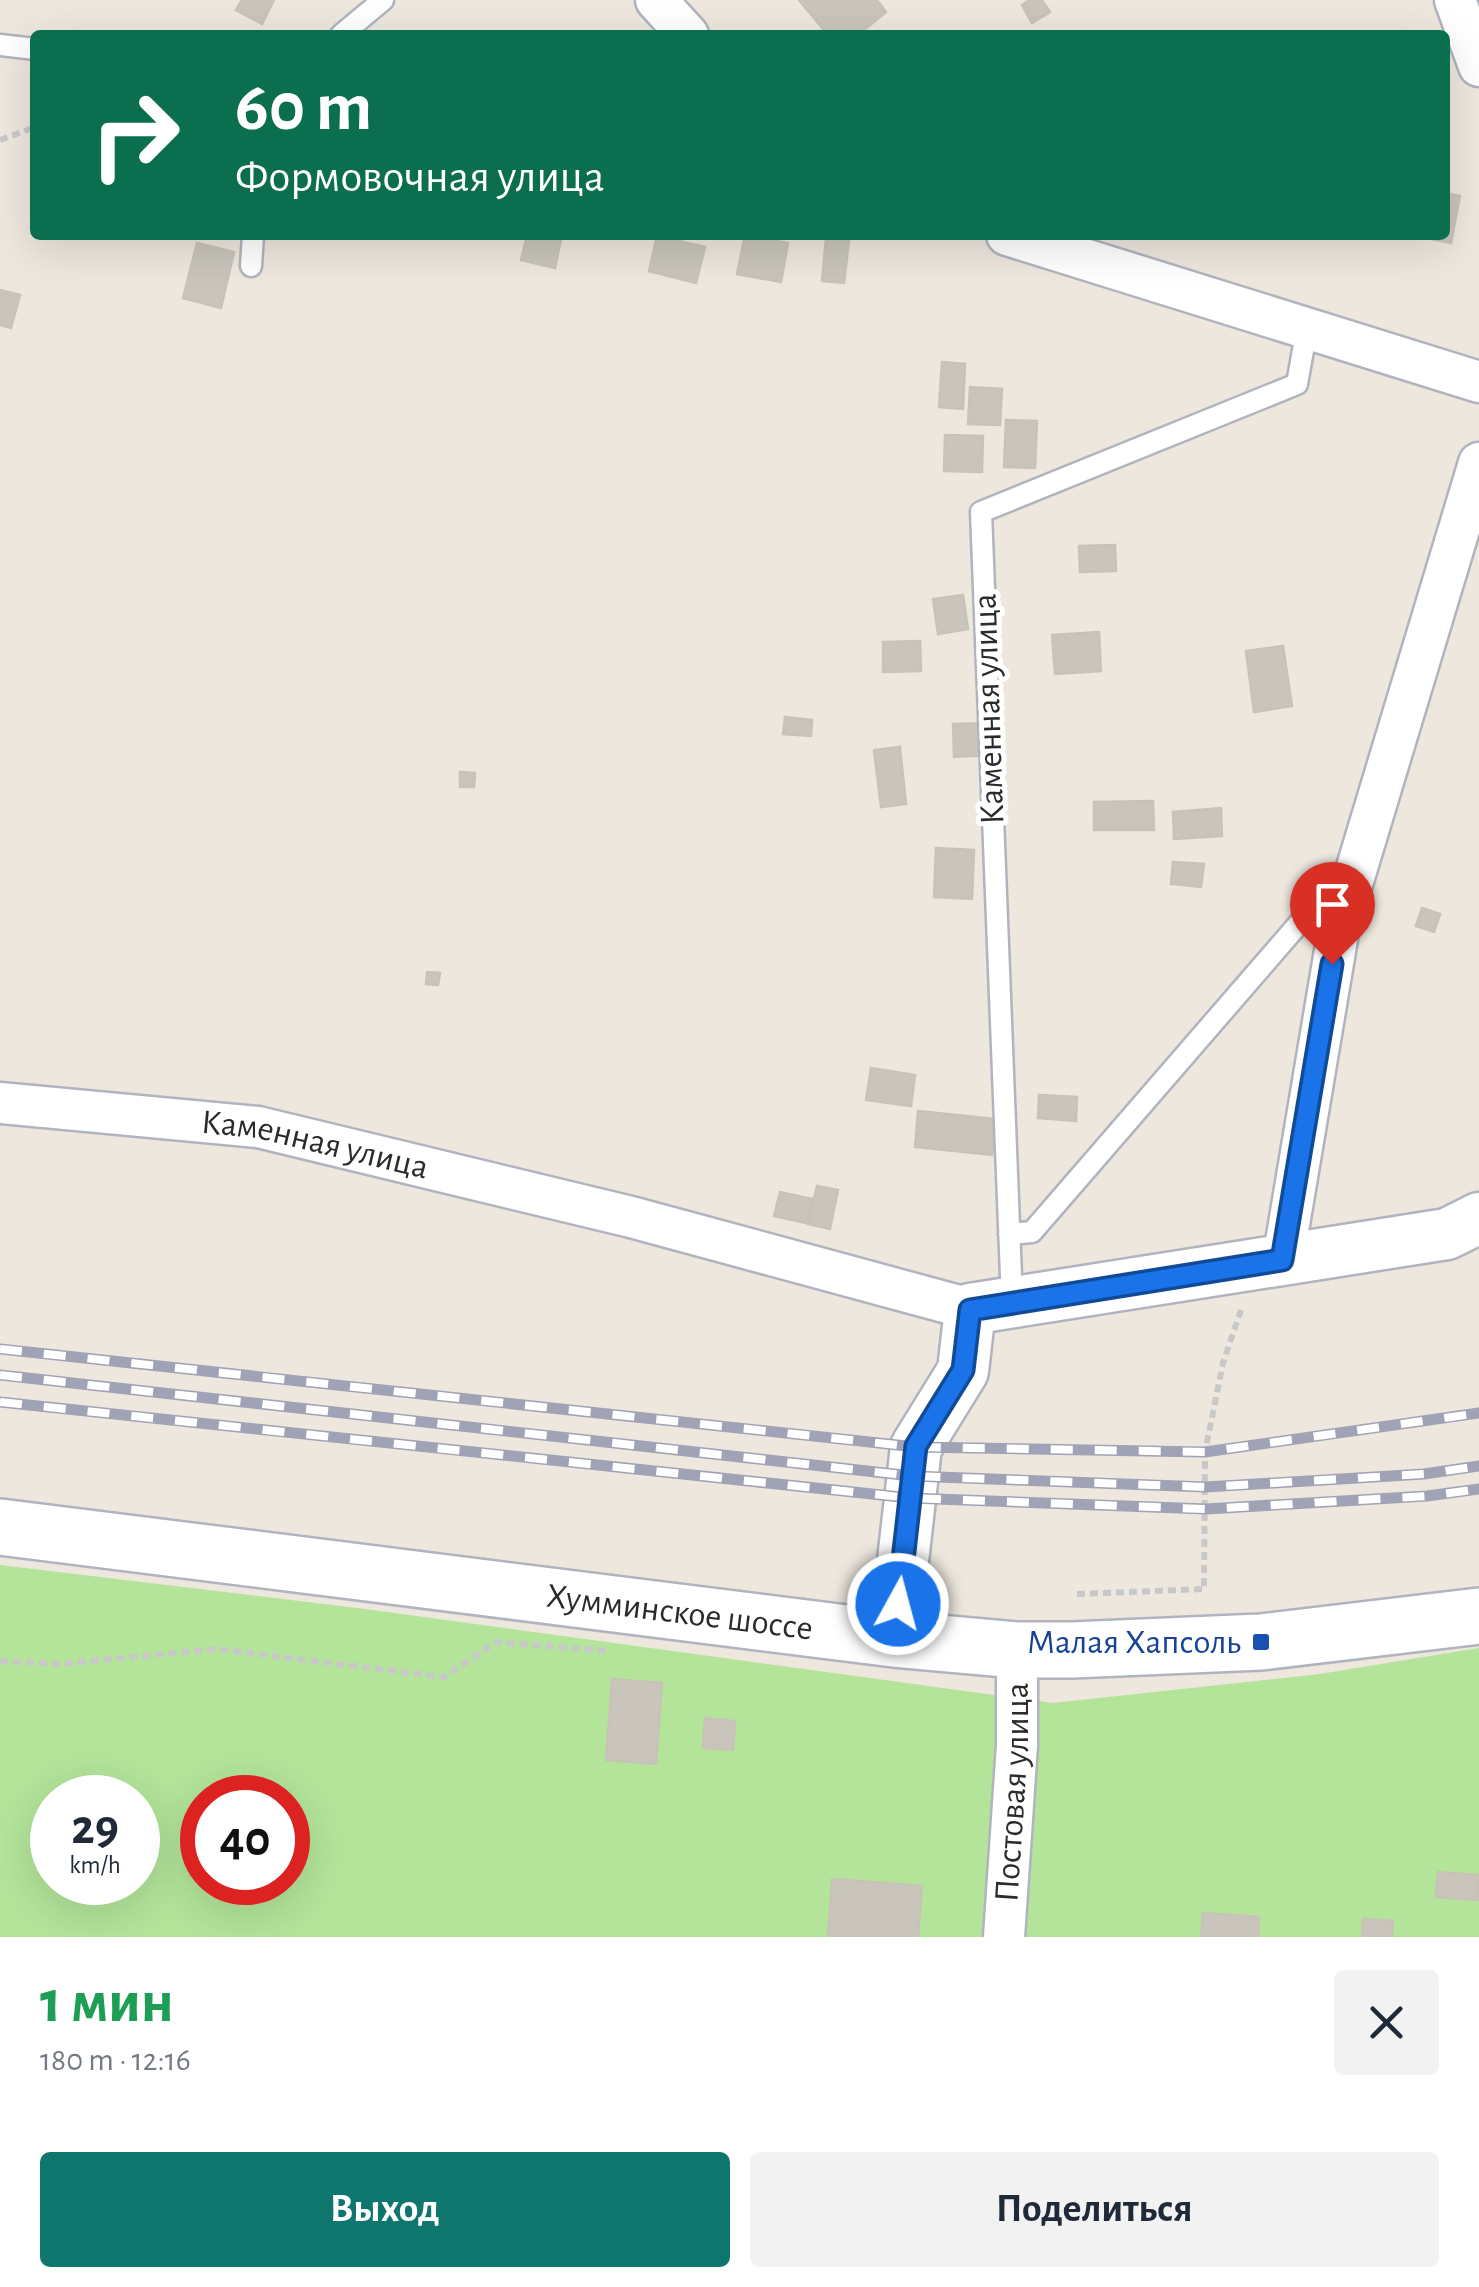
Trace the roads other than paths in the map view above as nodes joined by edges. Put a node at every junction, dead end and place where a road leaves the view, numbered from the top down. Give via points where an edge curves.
1 (382, 0) edge
2 (656, 0) edge
3 (1456, 0) edge
4 (347, 30) edge
5 (683, 30) edge
6 (0, 46) edge
7 (30, 49) edge
8 (1479, 66) edge
9 (253, 240) edge
10 (1024, 240) edge
11 (251, 266) dead end
12 (1308, 328) junction
13 (1479, 382) edge
14 (1479, 463) edge
15 (1338, 927) junction
16 (0, 1103) edge
17 (1479, 1218) edge
18 (1009, 1234) junction
19 (1269, 1262) junction
20 (991, 1306) junction
21 (0, 1527) edge
22 (1479, 1616) edge
23 (894, 1638) junction
24 (1018, 1650) junction
25 (1004, 1937) edge

1 - 4 lane
2 - 5 street
3 - 8 street
6 - 7 lane
9 - 11 lane
10 - 12 street
12 - 13 street
12 - 18 lane, Каменная улица via 1297,384 982,512
14 - 15 street
15 - 18 lane via 1302,920 1032,1232
15 - 19 street
16 - 20 street, Каменная улица via 258,1128
17 - 19 street via 1448,1234
18 - 20 lane, Каменная улица
19 - 20 street
20 - 23 street via 963,1370 916,1446
21 - 23 main road, Хумминское шоссе
22 - 24 main road, Хумминское шоссе via 1260,1642
23 - 24 main road, Хумминское шоссе
24 - 25 street, Постовая улица

